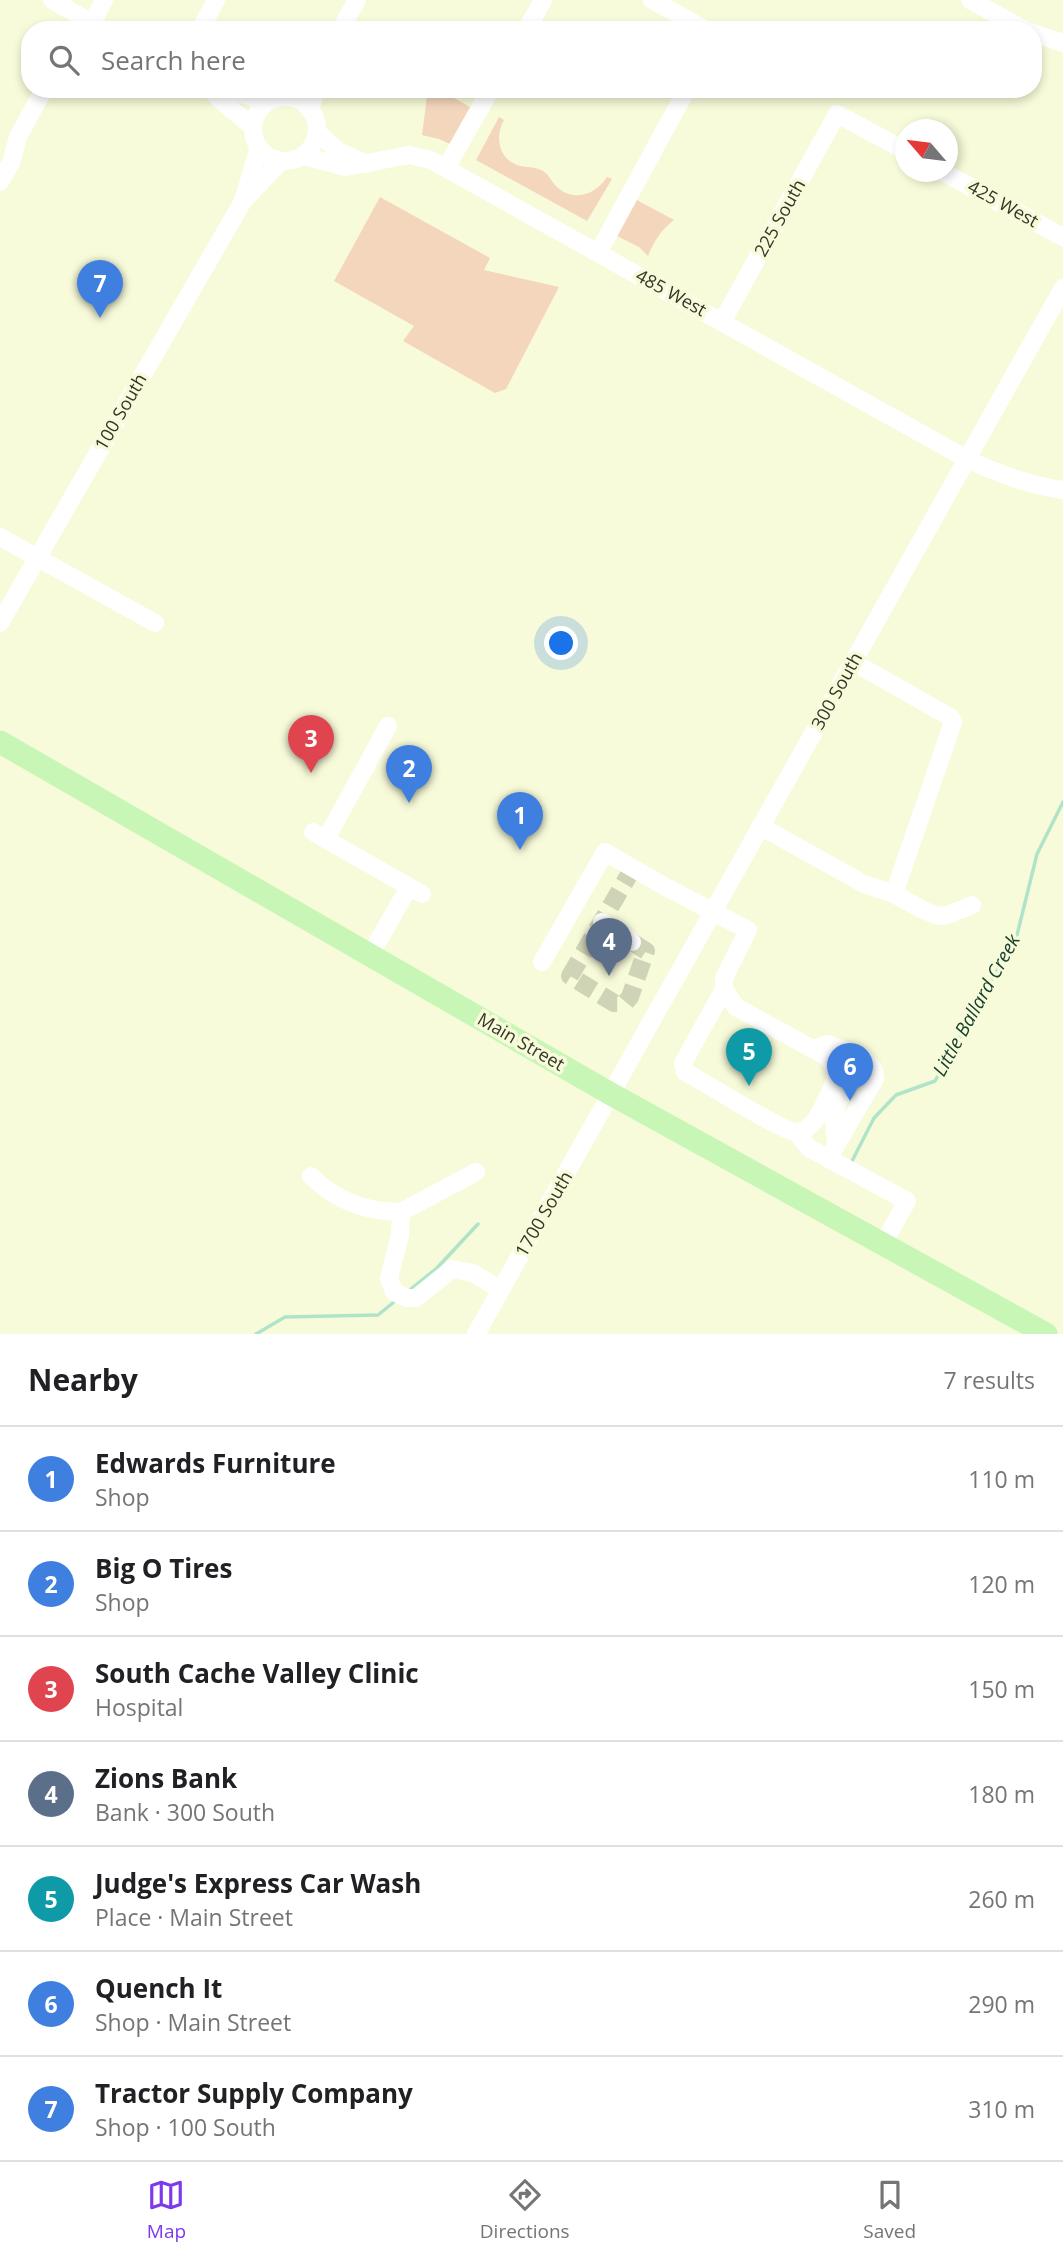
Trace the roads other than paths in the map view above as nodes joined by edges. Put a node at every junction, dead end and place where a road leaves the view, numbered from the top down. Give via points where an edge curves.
1 (52, 0) edge
2 (104, 0) edge
3 (216, 0) edge
4 (357, 0) edge
5 (543, 0) edge
6 (652, 0) edge
7 (970, 0) edge
8 (83, 21) edge
9 (91, 21) edge
10 (205, 21) edge
11 (345, 21) edge
12 (531, 21) edge
13 (690, 21) edge
14 (1008, 21) edge
15 (1042, 36) edge
16 (1063, 43) edge
17 (39, 98) edge
18 (218, 98) edge
19 (255, 98) edge
20 (278, 98) edge
21 (298, 98) edge
22 (313, 98) edge
23 (486, 98) edge
24 (683, 98) edge
25 (268, 102) junction
26 (310, 110) junction
27 (253, 127) junction
28 (317, 132) junction
29 (895, 145) edge
30 (259, 147) junction
31 (303, 156) junction
32 (281, 161) junction
33 (368, 164) junction
34 (446, 168) junction
35 (958, 180) edge
36 (0, 182) edge
37 (243, 201) junction
38 (1063, 237) edge
39 (598, 253) junction
40 (1063, 288) edge
41 (722, 322) junction
42 (967, 459) junction
43 (1063, 490) edge
44 (0, 537) edge
45 (38, 557) junction
46 (0, 623) edge
47 (155, 624) dead end
48 (853, 662) junction
49 (387, 726) dead end
50 (0, 742) edge
51 (761, 826) junction
52 (894, 894) junction
53 (972, 905) dead end
54 (712, 911) junction
55 (602, 922) dead end
56 (632, 942) tunnel mouth
57 (370, 955) junction
58 (542, 962) dead end
59 (724, 989) junction
60 (814, 1049) junction
61 (611, 1094) junction
62 (796, 1132) junction
63 (828, 1159) junction
64 (476, 1172) dead end
65 (311, 1176) dead end
66 (401, 1212) junction
67 (883, 1244) junction
68 (500, 1290) junction
69 (475, 1334) edge
70 (1046, 1334) edge

1 - 8 street
2 - 9 street
3 - 10 street
4 - 11 street
5 - 12 street
6 - 13 street
7 - 14 street
15 - 16 street
17 - 36 street
18 - 27 street
19 - 25 street
20 - 25 street
21 - 26 street
22 - 26 street
23 - 34 street
24 - 39 street
25 - 27 street
26 - 28 street
27 - 30 street
28 - 31 street
28 - 33 street via 338,151
29 - 41 street, 225 South via 838,114
30 - 32 street
30 - 37 street, 100 South
31 - 32 street
31 - 33 street, 485 West via 346,167
32 - 37 street, 100 South
33 - 34 street, 485 West via 409,155
34 - 39 street, 485 West
35 - 38 street, 425 West
37 - 45 street, 100 South
39 - 41 street, 485 West
40 - 42 street, 300 South
41 - 42 street, 485 West
42 - 43 street, 485 West via 1005,476
42 - 48 street, 300 South
44 - 45 street
45 - 46 street, 100 South
45 - 47 street
48 - 51 street, 300 South
48 - 52 street via 953,722
49 - 57 street via 319,835 415,891
50 - 57 main road, Main Street
51 - 52 street via 864,884
51 - 54 street, 300 South
52 - 53 street via 938,916
54 - 58 street via 605,852
54 - 59 street via 748,930 724,978
54 - 61 street, 300 South
55 - 56 street
57 - 61 main road, Main Street
59 - 60 street via 736,1007
59 - 62 street via 683,1063 685,1072
60 - 62 street via 829,1058 837,1079 818,1117
60 - 63 street via 827,1044 846,1052 852,1068 851,1080 835,1109 836,1142
61 - 67 main road, Main Street
61 - 68 street, 1700 South
62 - 63 street via 809,1148
63 - 67 street via 907,1201
64 - 66 street
65 - 66 street via 324,1189 357,1207
66 - 68 street via 389,1278 394,1292 416,1298 452,1269 473,1273
67 - 70 main road, Main Street
68 - 69 street, 1700 South

